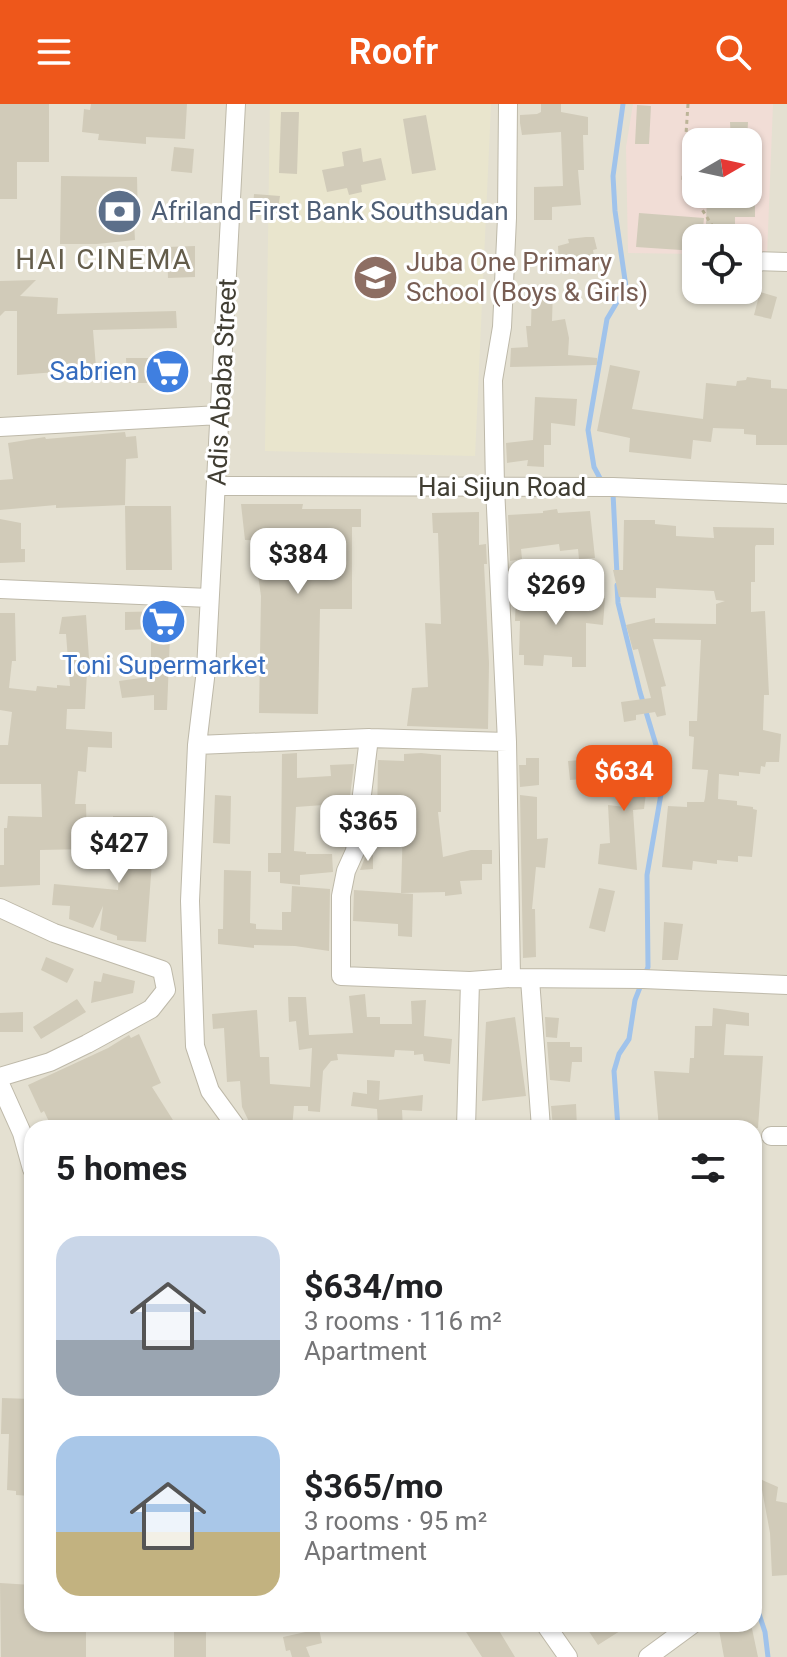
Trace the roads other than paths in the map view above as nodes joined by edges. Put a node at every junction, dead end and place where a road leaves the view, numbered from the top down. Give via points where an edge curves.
1 (236, 104) edge
2 (508, 104) edge
3 (762, 261) edge
4 (787, 262) edge
5 (220, 415) junction
6 (0, 427) edge
7 (216, 486) junction
8 (495, 487) junction
9 (787, 494) edge
10 (0, 589) edge
11 (209, 598) junction
12 (369, 738) junction
13 (507, 742) junction
14 (197, 745) junction
15 (0, 908) edge
16 (162, 970) junction
17 (193, 977) junction
18 (520, 978) junction
19 (470, 981) junction
20 (787, 985) edge
21 (0, 1077) edge
22 (0, 1084) edge
23 (231, 1120) edge
24 (466, 1120) edge
25 (540, 1120) edge
26 (24, 1140) edge
27 (551, 1632) edge
28 (682, 1632) edge
29 (568, 1657) edge
30 (648, 1657) edge

1 - 5 street, Adis Ababa Street
2 - 8 street via 502,327 493,380
3 - 4 street
5 - 6 street
5 - 7 street, Adis Ababa Street
7 - 8 street, Hai Sijun Road
7 - 11 street, Adis Ababa Street
8 - 9 street, Hai Sijun Road
8 - 13 street
10 - 11 street
11 - 14 street, Adis Ababa Street
12 - 13 street
12 - 14 street
12 - 19 street via 355,851 341,896 341,976
13 - 18 street
14 - 17 street, Adis Ababa Street via 190,901
15 - 16 street via 54,933
16 - 17 street
16 - 21 street via 166,990 151,1009 50,1062
17 - 23 street, Adis Ababa Street via 195,1046 210,1091
18 - 19 street
18 - 20 street
18 - 25 street
19 - 24 street
22 - 26 street
27 - 29 street
28 - 30 street

